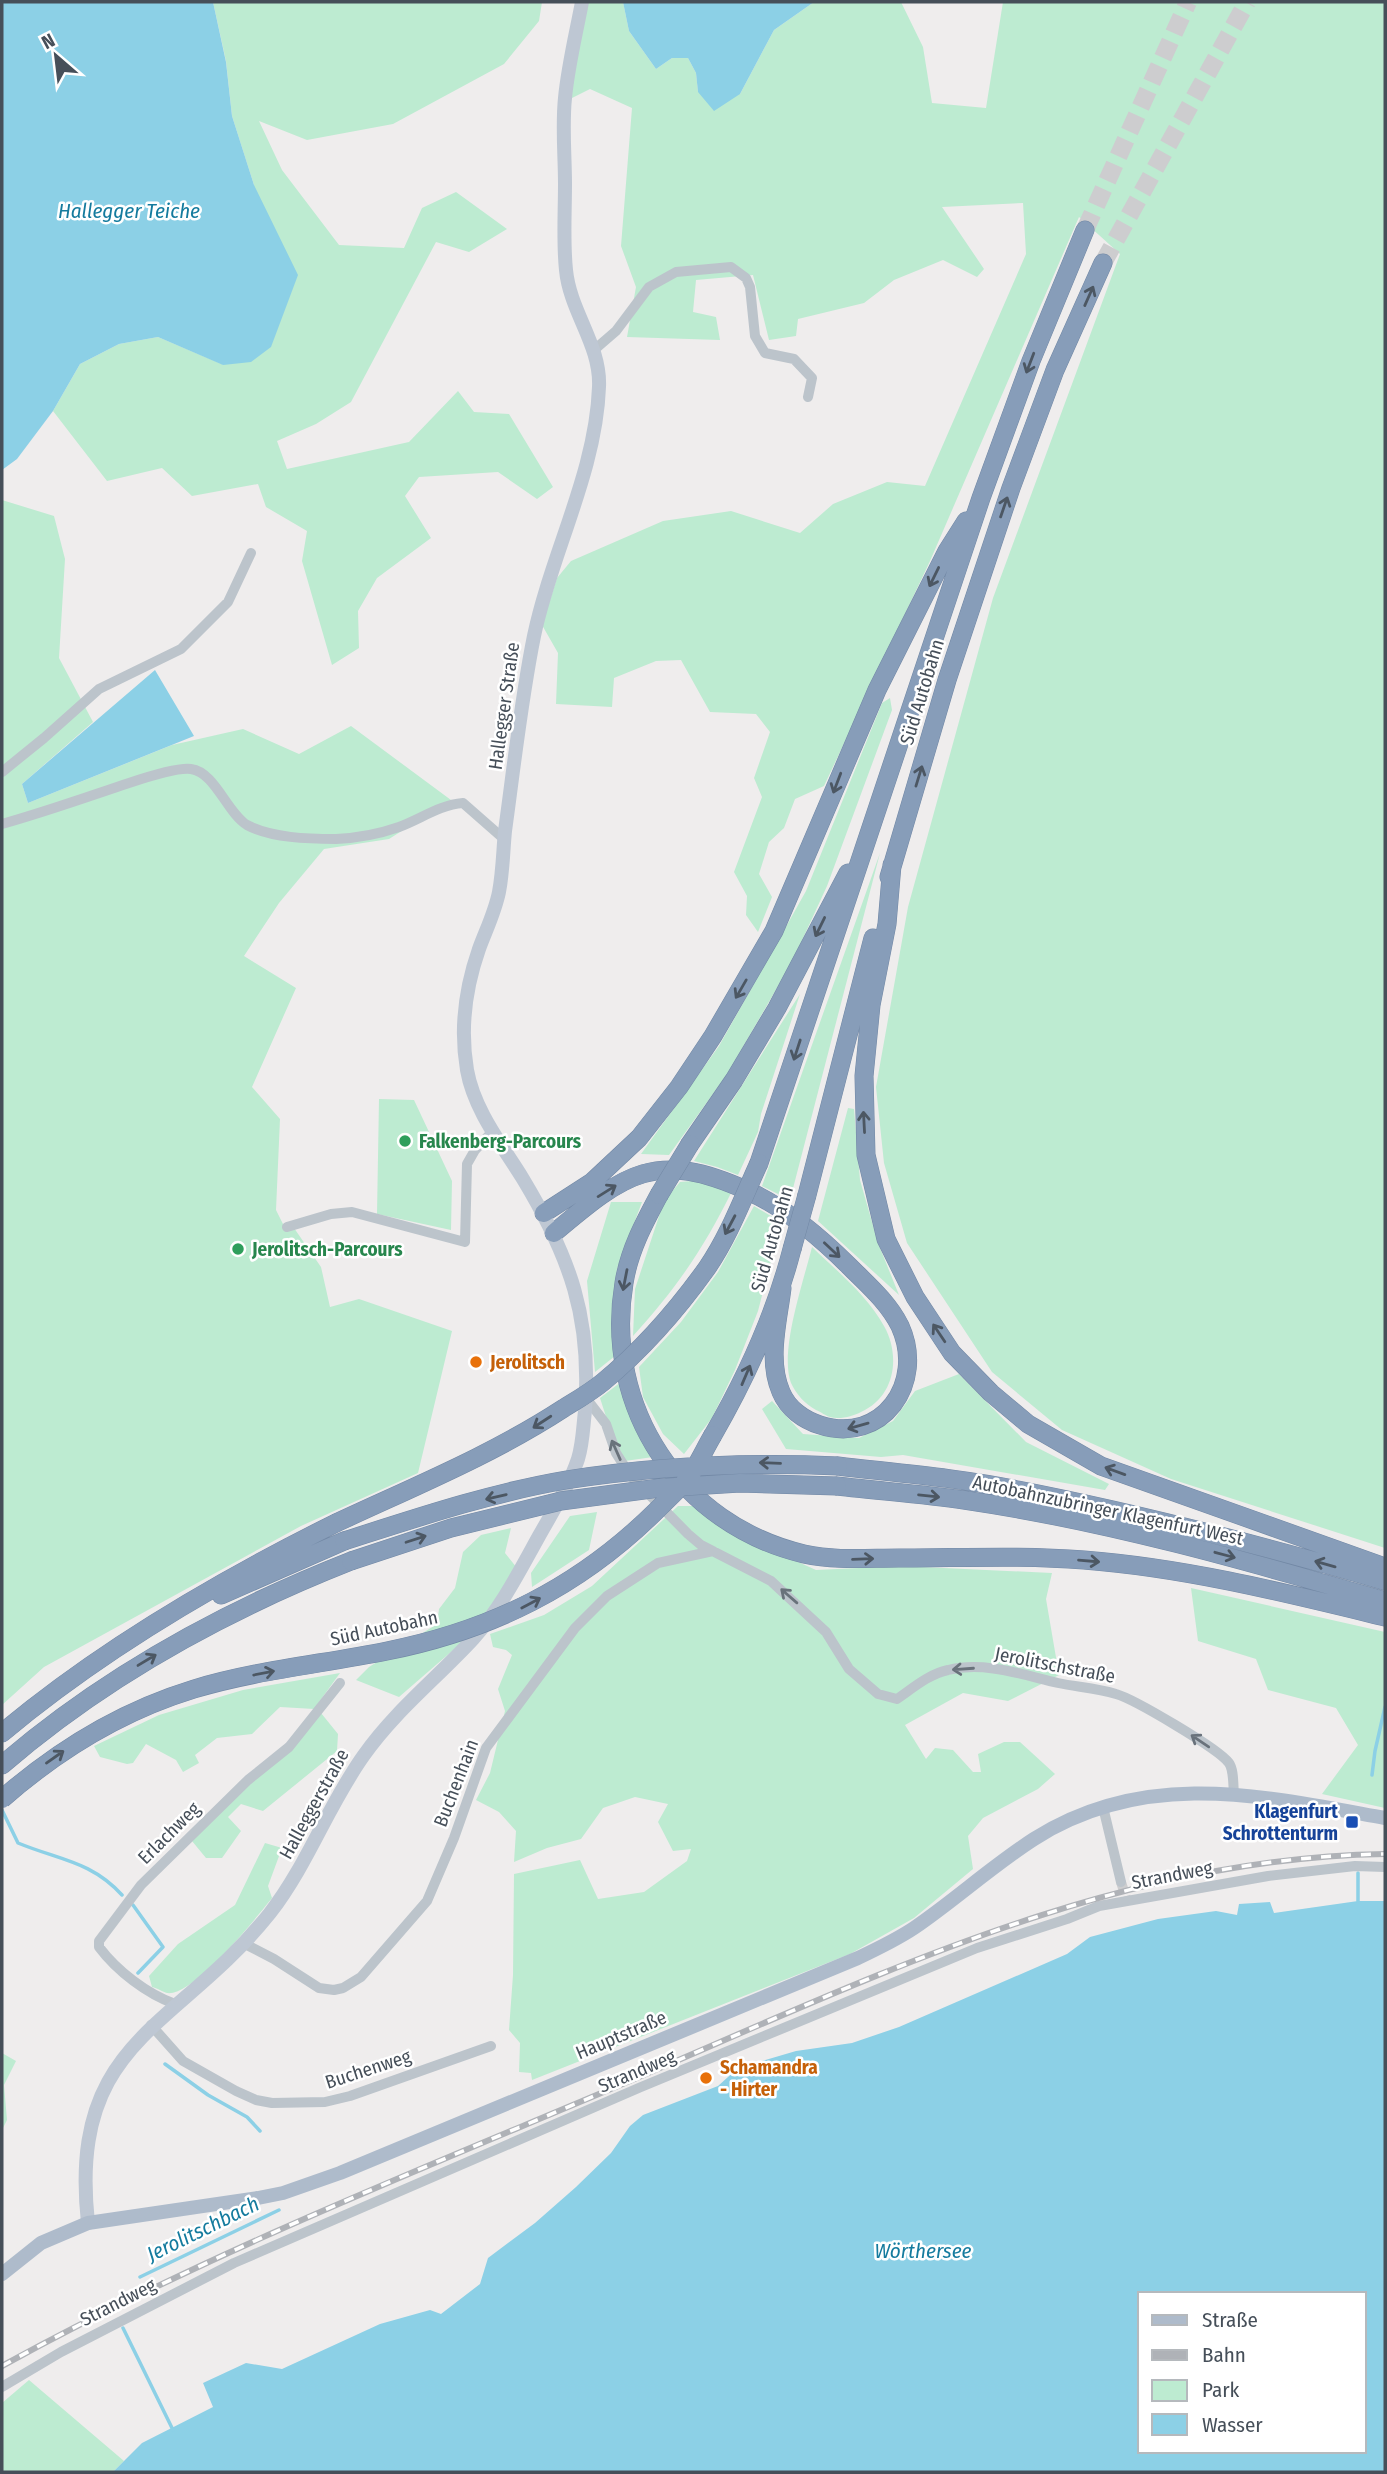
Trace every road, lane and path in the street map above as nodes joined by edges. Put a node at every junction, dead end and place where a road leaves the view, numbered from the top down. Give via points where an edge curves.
1 (582, 2) edge
2 (1085, 230) tunnel mouth
3 (1103, 263) tunnel mouth
4 (594, 350) junction
5 (807, 397) dead end
6 (981, 498) junction
7 (251, 553) dead end
8 (2, 772) edge
9 (2, 824) edge
10 (504, 839) junction
11 (864, 846) junction
12 (892, 865) junction
13 (493, 1131) junction
14 (544, 1213) junction
15 (287, 1227) dead end
16 (554, 1233) junction
17 (782, 1288) junction
18 (586, 1398) junction
19 (713, 1551) junction
20 (1385, 1567) edge
21 (1385, 1581) edge
22 (1385, 1601) edge
23 (191, 1603) junction
24 (1385, 1617) edge
25 (340, 1683) dead end
26 (2, 1733) edge
27 (2, 1765) edge
28 (1234, 1794) junction
29 (2, 1799) edge
30 (1102, 1807) junction
31 (1385, 1818) edge
32 (1385, 1867) edge
33 (1121, 1882) tunnel mouth
34 (243, 1943) junction
35 (175, 2004) junction
36 (151, 2025) junction
37 (491, 2046) dead end
38 (88, 2223) junction
39 (2, 2274) edge
40 (2, 2387) edge

1 - 4 main road, Hallegger Straße via 564,102 566,268 572,298
2 -> 6 highway, Süd Autobahn
12 -> 3 highway, Süd Autobahn via 1010,488
4 - 5 street via 616,331 649,287 676,272 731,267 750,287 755,336 765,353 793,359 812,378
4 - 10 main road, Hallegger Straße via 600,387 589,452 535,634
6 - 11 highway, Süd Autobahn
6 -> 14 highway via 947,551 877,690 774,932 713,1036 639,1138 593,1182
7 - 8 street via 228,602 181,649 99,689
9 - 10 street via 155,775 192,769 215,786 246,824 285,836 335,839 373,835 463,803
10 - 13 main road, Hallegger Straße via 494,914 479,949 463,1019 469,1080
11 -> 23 highway, Süd Autobahn, bridge via 759,1163 708,1266 667,1320 601,1384 530,1430 288,1547
11 -> 24 highway, bridge via 770,1020 659,1195 632,1252 624,1282 620,1335 632,1400 652,1443 678,1480 708,1508 751,1535 805,1554 842,1559 1084,1560 1188,1573
12 - 17 highway, Süd Autobahn, bridge
20 -> 12 highway via 1101,1466 1028,1424 952,1353 915,1297 886,1239 866,1155 864,1076
13 - 14 main road, Hallegger Straße
13 - 15 street via 467,1164 465,1242 352,1212
14 - 16 main road, Hallegger Straße
16 -> 17 highway via 617,1184 658,1170 675,1168 712,1176 766,1200 834,1251 878,1294 901,1329 908,1367 905,1382 891,1407 874,1421 856,1429 835,1430 807,1421 781,1393 774,1353
16 - 18 main road, Hallegger Straße via 582,1316
29 -> 17 highway, Süd Autobahn, bridge via 89,1735 159,1701 236,1678 428,1642 529,1605 597,1562 687,1480 741,1386
19 -> 18 street, Jerolitschstraße via 688,1534 631,1475 606,1424
18 - 34 main road, Halleggerstraße via 576,1464 502,1604 374,1741 285,1893
28 -> 19 street, Jerolitschstraße via 1231,1765 1222,1755 1118,1694 1014,1671 978,1668 948,1670 897,1699 878,1694 849,1669 826,1632 771,1581
19 - 34 street, Buchenhain via 657,1563 607,1597 575,1628 486,1748 427,1901 361,1977 343,1988 319,1988
21 -> 23 highway, Autobahnzubringer Klagenfurt West, bridge via 1125,1512 1015,1489 838,1466 760,1463 565,1480 447,1508 344,1541 229,1593
27 -> 22 highway, Autobahnzubringer Klagenfurt West, bridge via 90,1697 165,1649 265,1596 351,1560 451,1528 561,1501 659,1488 740,1483 837,1486 964,1500 1182,1544
23 - 26 highway, Süd Autobahn via 124,1644
25 - 35 street, Erlachweg via 289,1747 247,1780 141,1885 99,1941 103,1952 128,1976
28 - 30 main road, Hauptstraße via 1170,1793
28 - 31 main road, Hauptstraße
30 - 33 street
30 - 38 main road, Hauptstraße via 1047,1831 913,1929 858,1958 425,2139 283,2193
32 - 40 street, Strandweg via 1355,1866 1236,1881 1099,1906 977,1948 234,2263
34 - 35 main road, Halleggerstraße
35 - 36 main road, Halleggerstraße
36 - 37 street, Buchenweg via 183,2062 236,2091 272,2103 325,2102 350,2096
36 - 38 main road, Halleggerstraße via 117,2065 94,2113 86,2153
38 - 39 main road, Hauptstraße via 41,2243

